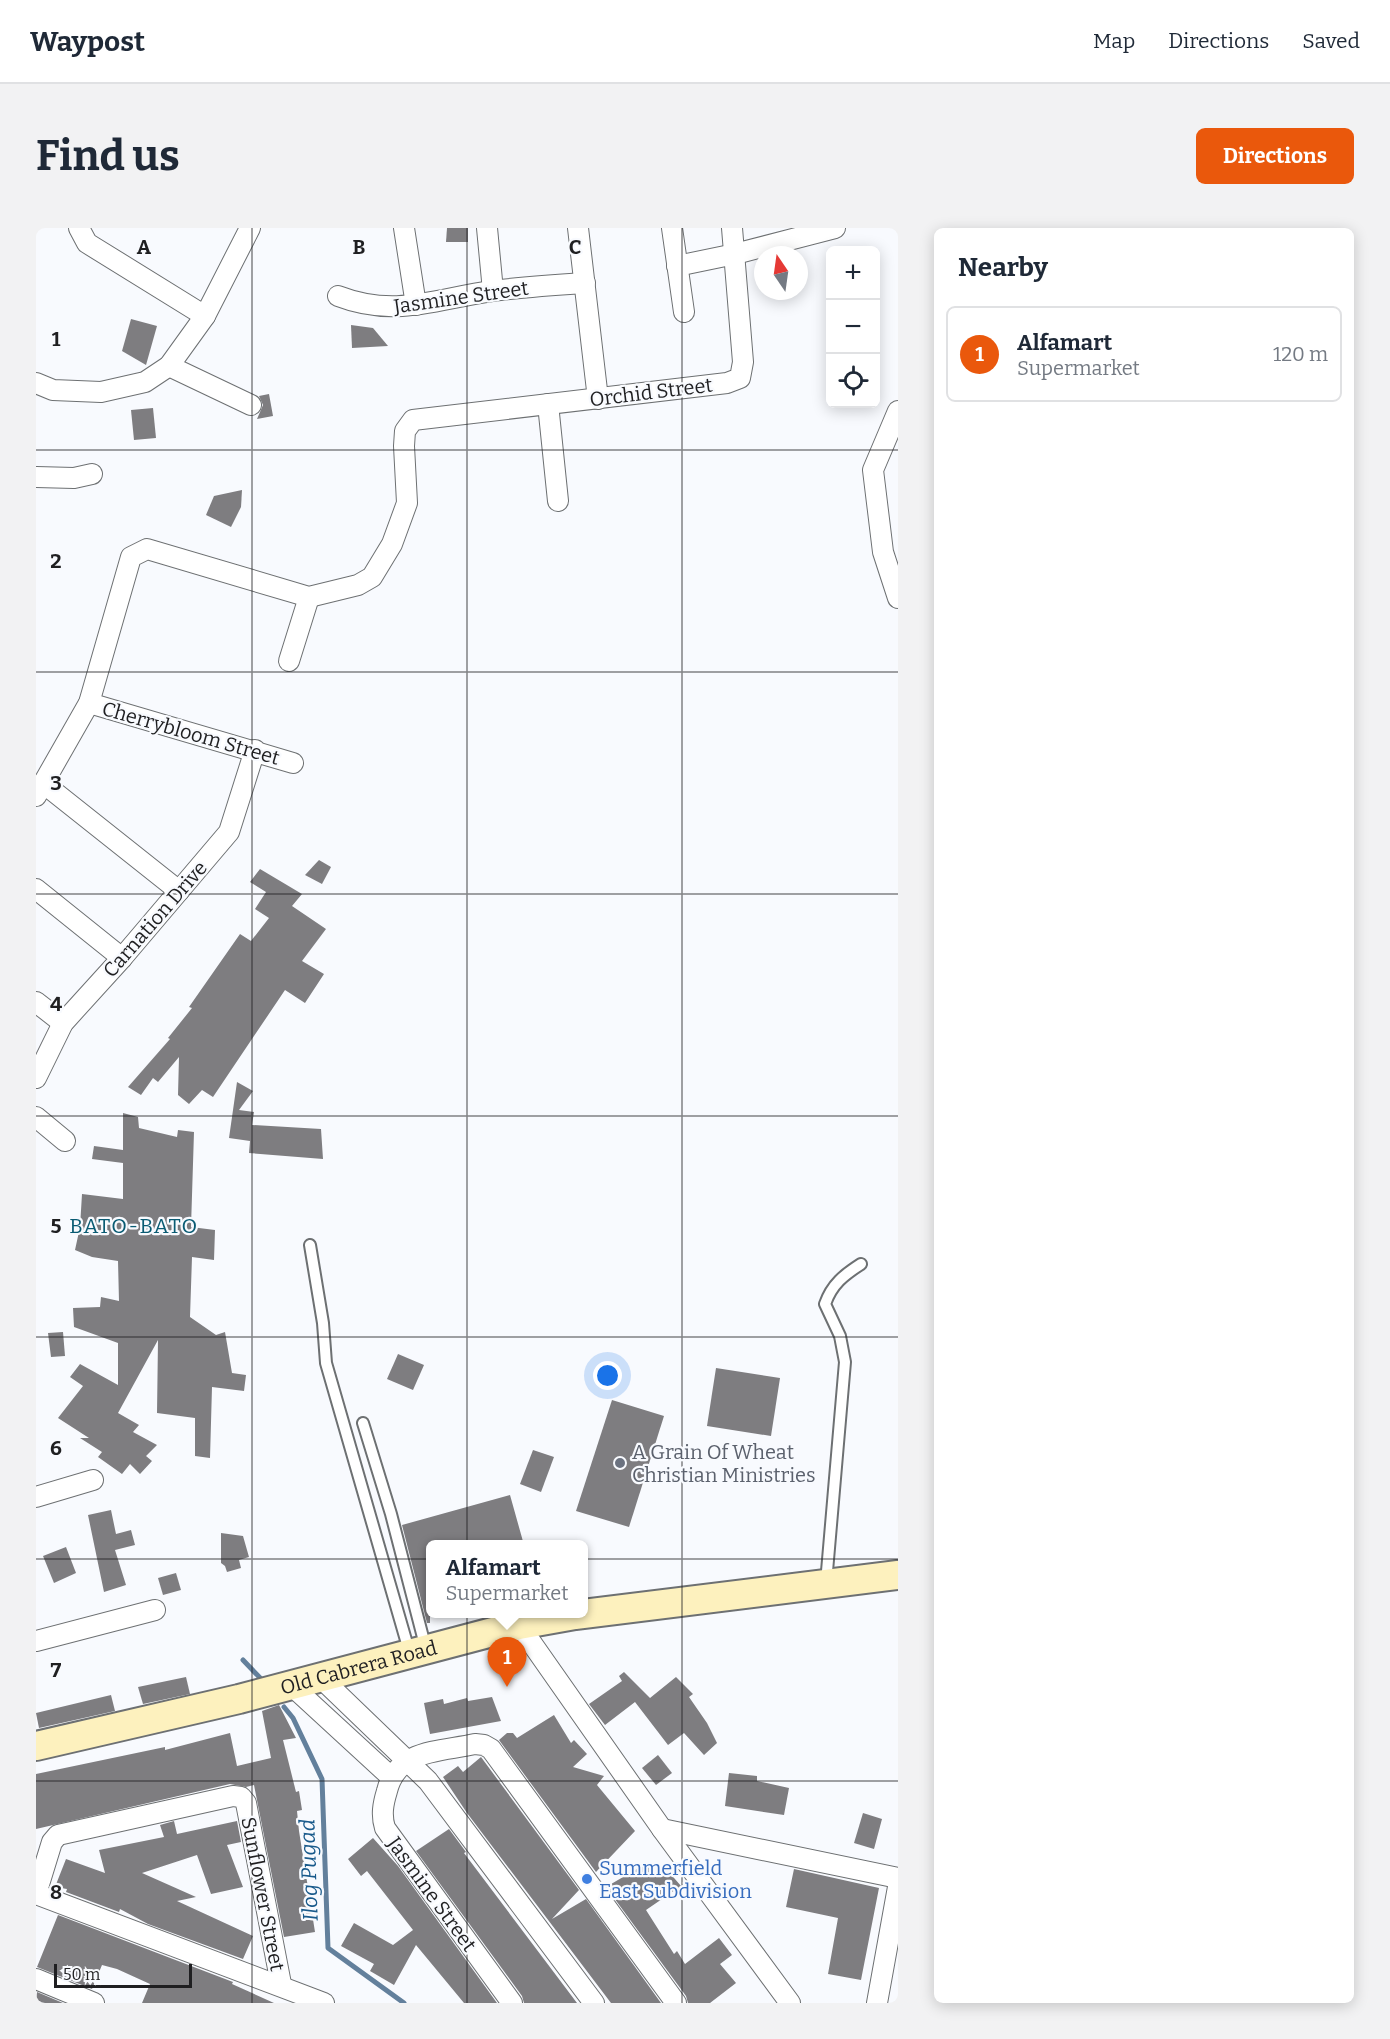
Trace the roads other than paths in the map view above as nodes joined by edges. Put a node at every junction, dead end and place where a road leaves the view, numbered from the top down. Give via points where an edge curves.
1 (80, 228) edge
2 (250, 228) edge
3 (404, 228) edge
4 (487, 228) edge
5 (578, 228) edge
6 (672, 228) edge
7 (732, 228) edge
8 (835, 228) edge
9 (735, 254) junction
10 (677, 266) junction
11 (585, 283) junction
12 (493, 291) junction
13 (338, 296) dead end
14 (416, 305) junction
15 (684, 312) dead end
16 (205, 316) junction
17 (169, 366) junction
18 (45, 386) edge
19 (598, 399) junction
20 (548, 404) junction
21 (251, 405) dead end
22 (898, 411) edge
23 (92, 474) dead end
24 (36, 477) edge
25 (558, 501) dead end
26 (309, 597) junction
27 (898, 598) edge
28 (289, 661) dead end
29 (89, 703) junction
30 (255, 750) junction
31 (293, 763) dead end
32 (39, 789) edge
33 (36, 889) edge
34 (179, 891) junction
35 (122, 958) junction
36 (36, 1002) edge
37 (63, 1023) junction
38 (36, 1078) edge
39 (36, 1117) edge
40 (65, 1141) dead end
41 (310, 1245) dead end
42 (861, 1264) dead end
43 (363, 1423) dead end
44 (93, 1480) dead end
45 (36, 1497) edge
46 (898, 1575) edge
47 (826, 1585) junction
48 (155, 1610) dead end
49 (588, 1613) edge
50 (558, 1618) edge
51 (519, 1625) junction
52 (36, 1641) edge
53 (418, 1652) junction
54 (321, 1678) junction
55 (292, 1686) junction
56 (36, 1746) edge
57 (407, 1758) junction
58 (390, 1776) junction
59 (662, 1830) junction
60 (898, 1878) edge
61 (898, 1887) edge
62 (36, 1894) edge
63 (36, 1979) edge
64 (280, 1984) junction
65 (94, 2003) edge
66 (324, 2003) edge
67 (512, 2003) edge
68 (594, 2003) edge
69 (676, 2003) edge
70 (790, 2003) edge
71 (877, 2003) edge

1 - 16 street via 87,243
2 - 16 street
3 - 14 street
4 - 12 street
5 - 11 street
6 - 10 street
7 - 9 street, Orchid Street
8 - 9 street
9 - 10 street
9 - 19 street, Orchid Street via 743,362 740,378
10 - 15 street
11 - 12 street, Jasmine Street
11 - 19 street
12 - 14 street, Jasmine Street
13 - 14 street, Jasmine Street via 363,306
16 - 17 street
17 - 18 street via 145,382 101,392
17 - 21 street
19 - 20 street, Orchid Street
20 - 25 street
20 - 26 street, Orchid Street via 413,420 405,431 407,502 392,544 372,577 358,585
22 - 27 street via 873,470 883,552
23 - 24 street via 74,478
26 - 28 street
26 - 29 street via 147,549 131,557
29 - 30 street, Cherrybloom Street
29 - 32 street
30 - 31 street, Cherrybloom Street
30 - 34 street, Carnation Drive via 228,832
32 - 34 street
33 - 35 street
34 - 35 street, Carnation Drive
35 - 37 street, Carnation Drive
36 - 37 street
37 - 38 street, Carnation Drive
39 - 40 street
41 - 53 lane via 326,1363
42 - 47 lane via 840,1278 825,1304 840,1336 844,1362
43 - 53 lane via 391,1514
44 - 45 street
46 - 47 street, Old Cabrera Road
47 - 49 street, Old Cabrera Road
48 - 52 street
50 - 51 street, Old Cabrera Road
51 - 53 street, Old Cabrera Road
51 - 59 street
53 - 54 street, Old Cabrera Road
54 - 55 street, Old Cabrera Road
54 - 57 street
55 - 56 street, Old Cabrera Road
55 - 58 street
57 - 58 street
57 - 68 street
57 - 69 street via 475,1744 490,1749
58 - 67 street, Jasmine Street via 382,1816 389,1837
59 - 60 street
59 - 70 street
61 - 71 street
62 - 64 street
62 - 64 street, Sunflower Street via 52,1842 58,1835 242,1797
63 - 65 street
64 - 66 street

